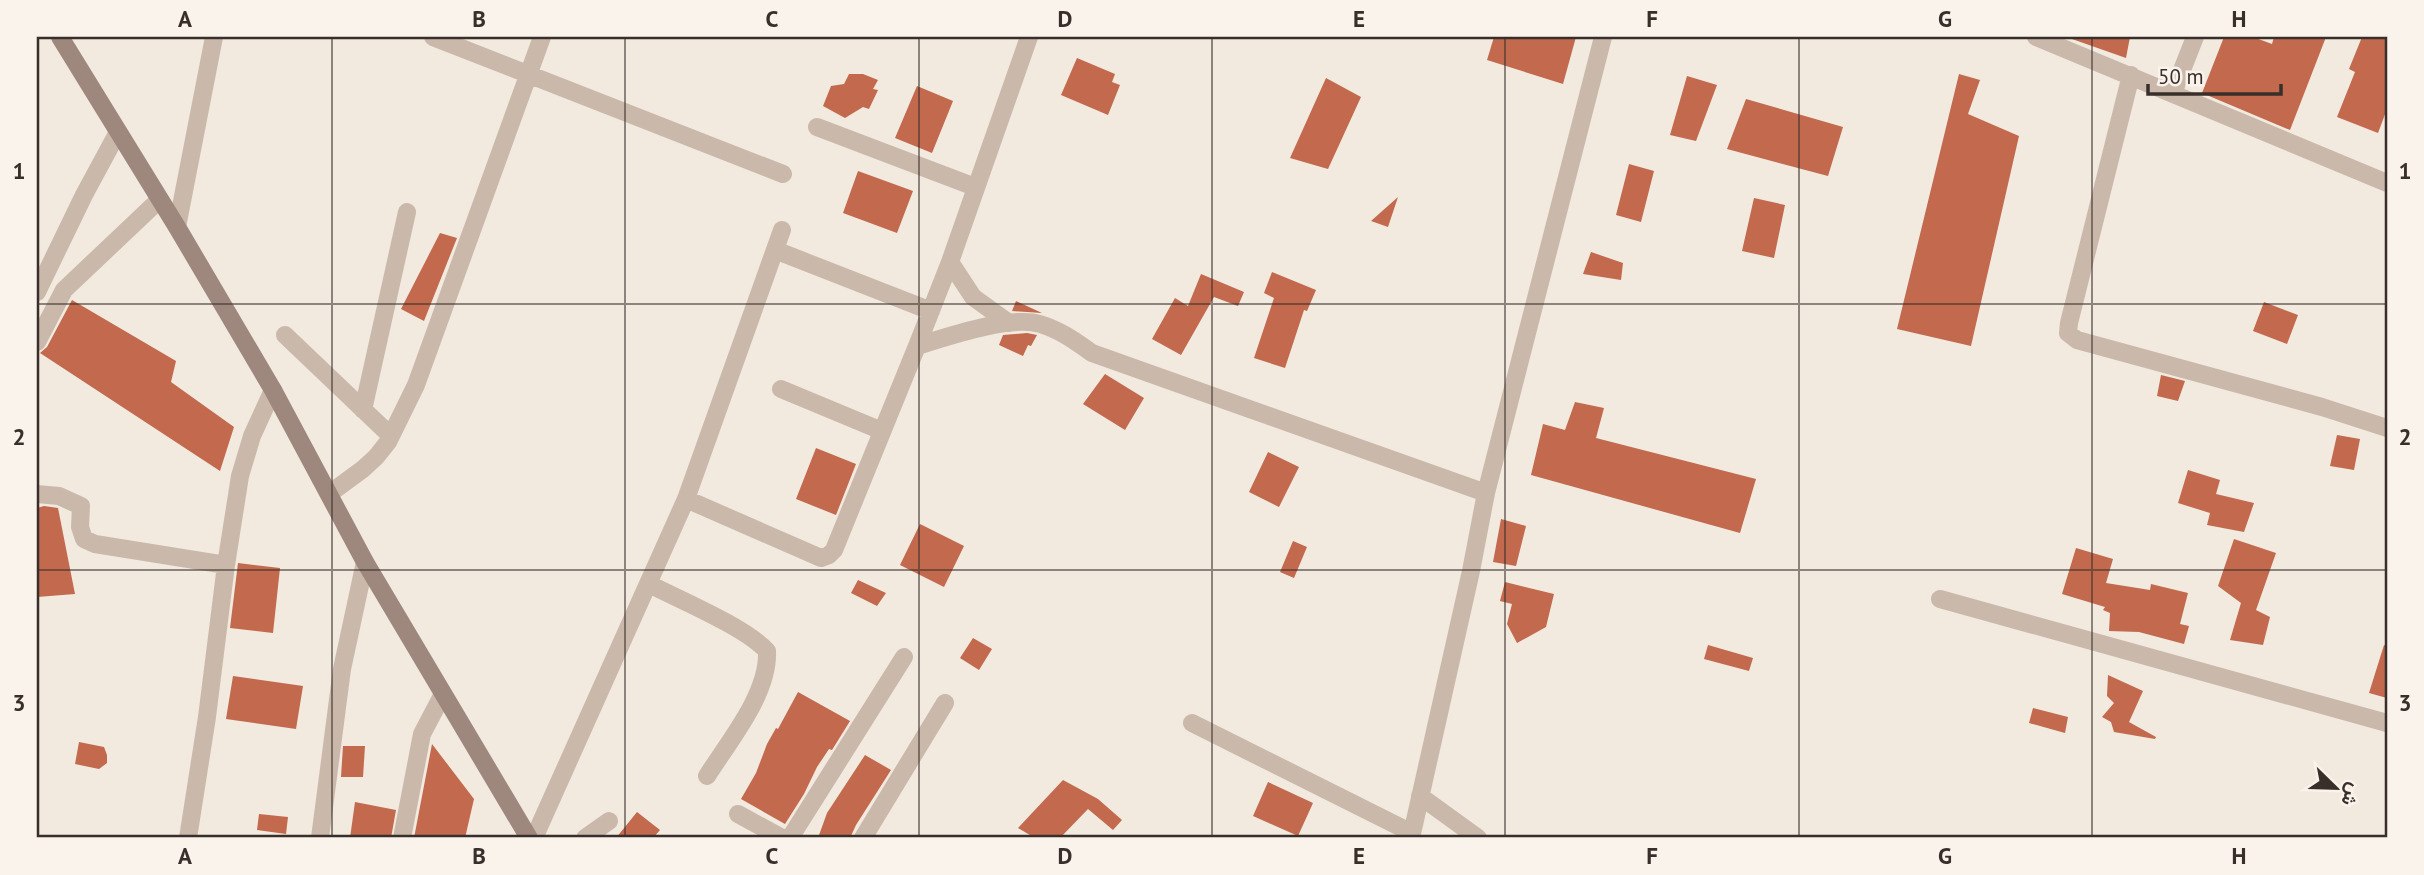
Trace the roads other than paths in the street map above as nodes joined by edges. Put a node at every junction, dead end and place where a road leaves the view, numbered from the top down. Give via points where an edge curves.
1 (60, 37) edge
2 (214, 37) edge
3 (433, 37) edge
4 (542, 37) edge
5 (1029, 37) edge
6 (1603, 37) edge
7 (2036, 37) edge
8 (2195, 37) edge
9 (529, 73) junction
10 (2131, 75) junction
11 (2173, 93) junction
12 (817, 127) dead end
13 (118, 132) junction
14 (783, 173) dead end
15 (2387, 183) edge
16 (975, 187) junction
17 (159, 200) junction
18 (407, 212) dead end
19 (177, 227) junction
20 (782, 230) dead end
21 (775, 250) junction
22 (950, 262) junction
23 (37, 292) edge
24 (931, 311) junction
25 (1009, 323) junction
26 (285, 335) dead end
27 (37, 342) edge
28 (917, 346) junction
29 (781, 389) dead end
30 (273, 390) junction
31 (363, 410) junction
32 (2387, 428) edge
33 (882, 431) junction
34 (391, 436) junction
35 (1486, 493) junction
36 (37, 494) edge
37 (329, 494) junction
38 (687, 499) junction
39 (365, 562) junction
40 (226, 565) junction
41 (649, 584) junction
42 (1940, 599) dead end
43 (904, 657) dead end
44 (443, 694) junction
45 (945, 703) dead end
46 (1192, 723) dead end
47 (2387, 723) edge
48 (707, 776) dead end
49 (1420, 796) junction
50 (738, 814) dead end
51 (609, 821) dead end
52 (1411, 836) edge
53 (188, 838) edge
54 (320, 838) edge
55 (402, 838) edge
56 (528, 838) edge
57 (534, 838) edge
58 (585, 838) edge
59 (782, 838) edge
60 (790, 838) edge
61 (863, 838) edge
62 (1478, 838) edge

1 - 13 main road
2 - 19 street
3 - 9 street
4 - 9 street
5 - 16 street
6 - 35 street
7 - 10 street
8 - 11 street
9 - 14 street
9 - 34 street via 429,353
10 - 11 street
10 - 32 street via 2068,333 2077,341
11 - 15 street
12 - 16 street
13 - 17 main road
13 - 23 street
16 - 22 street
17 - 19 main road
17 - 27 street via 64,290
18 - 31 street
19 - 30 main road
20 - 21 street
21 - 24 street
21 - 38 street
22 - 24 street
22 - 25 street via 973,297
24 - 28 street
25 - 28 street
25 - 35 street via 1037,323 1063,333 1092,353
26 - 31 street
28 - 33 street
29 - 33 street
30 - 37 main road
30 - 40 street via 251,436 240,476
31 - 34 street
33 - 38 street via 834,550 821,558
34 - 37 street via 376,457
35 - 49 street
36 - 40 street via 59,496 81,506 84,539 95,544
37 - 39 main road
38 - 41 street
39 - 44 main road
39 - 54 street via 342,668
40 - 53 street
41 - 48 street via 742,632 766,652 758,693
41 - 57 street
42 - 47 street
43 - 60 street
44 - 55 street via 422,734
44 - 56 main road
45 - 61 street
46 - 52 street
49 - 52 street
49 - 62 street
50 - 59 street
51 - 58 street

